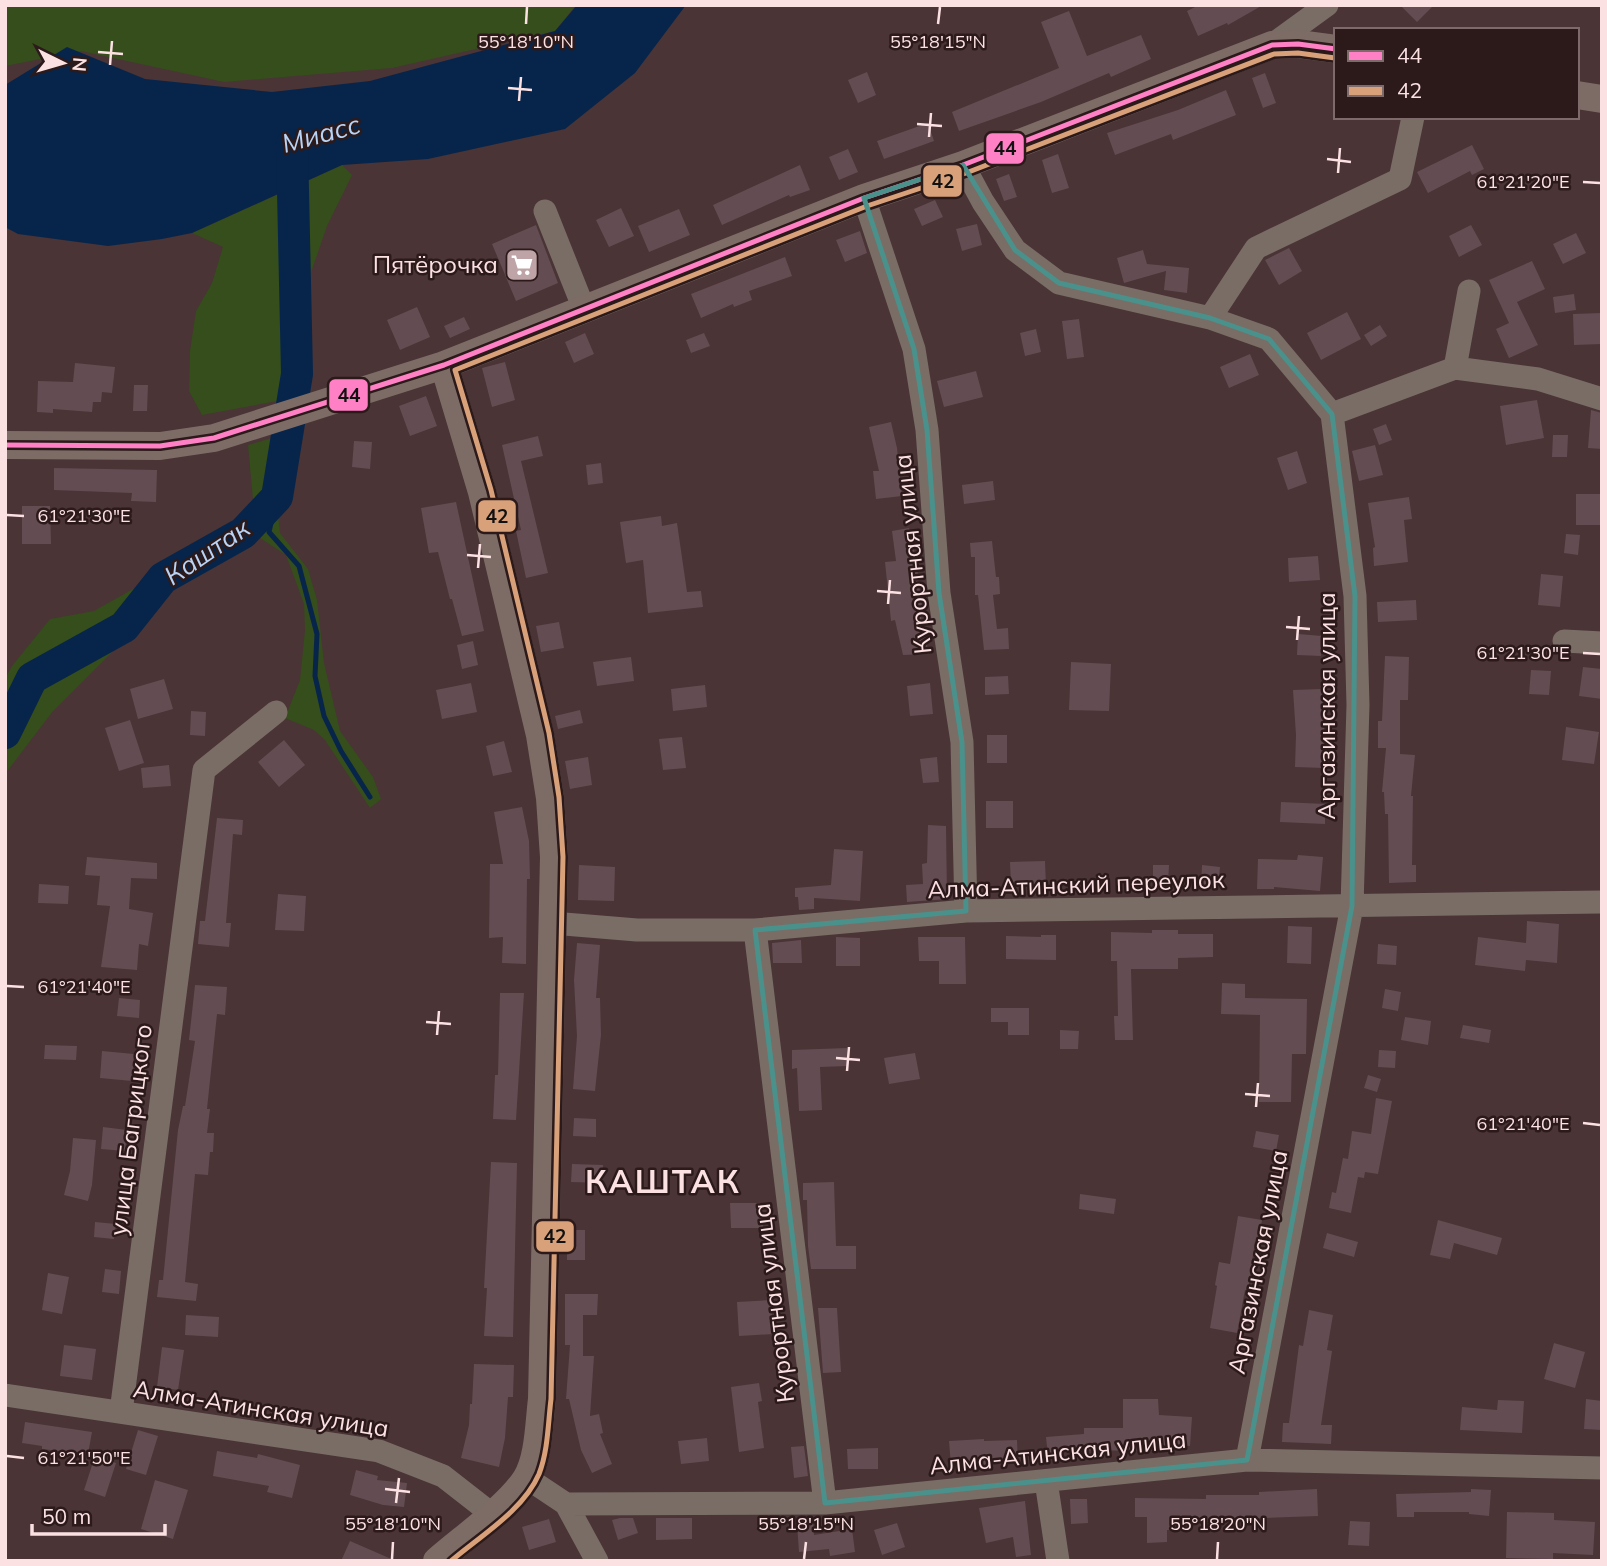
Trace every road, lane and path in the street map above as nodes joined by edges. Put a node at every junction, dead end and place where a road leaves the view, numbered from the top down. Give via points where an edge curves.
1 (1327, 5) edge
2 (1272, 44) junction
3 (1334, 49) edge
4 (1579, 95) edge
5 (1602, 99) edge
6 (1413, 119) edge
7 (963, 165) junction
8 (864, 198) junction
9 (545, 211) dead end
10 (1469, 291) dead end
11 (584, 309) junction
12 (1210, 318) junction
13 (444, 365) junction
14 (1455, 368) junction
15 (1602, 399) edge
16 (1332, 414) junction
17 (5, 445) edge
18 (1564, 641) dead end
19 (1602, 643) edge
20 (276, 712) dead end
21 (1602, 902) edge
22 (1352, 906) junction
23 (966, 911) junction
24 (552, 923) junction
25 (755, 930) junction
26 (5, 1395) edge
27 (121, 1412) junction
28 (1247, 1460) junction
29 (1602, 1468) edge
30 (527, 1478) junction
31 (1046, 1481) junction
32 (825, 1503) junction
33 (566, 1504) junction
34 (493, 1515) junction
35 (437, 1561) edge
36 (597, 1561) edge
37 (1058, 1561) edge

1 - 2 street
2 - 3 main road
2 - 7 main road
4 - 5 main road
6 - 12 street via 1400,178 1256,248
7 - 8 main road
7 - 12 street via 1015,250 1059,283
8 - 11 main road
8 - 23 street, Курортная улица via 914,349 927,430 939,593 962,742
9 - 11 street
10 - 14 street
11 - 13 main road
12 - 16 street via 1269,339
13 - 17 main road via 214,438 160,446
13 - 24 main road via 482,492 540,735 554,857
14 - 15 street via 1538,379
14 - 16 street
16 - 22 street, Аргазинская улица via 1355,596 1358,705
18 - 19 street
20 - 27 street, улица Багрицкого via 204,770
21 - 22 street, Алма-Атинский переулок
22 - 23 street, Алма-Атинский переулок
22 - 28 street, Аргазинская улица
23 - 25 street, Алма-Атинский переулок
24 - 25 street, Алма-Атинский переулок via 637,930
24 - 30 main road via 542,1399 537,1446
25 - 32 street, Курортная улица
26 - 27 street, Алма-Атинская улица
27 - 34 street, Алма-Атинская улица via 379,1451 443,1475
28 - 29 street, Алма-Атинская улица
28 - 31 street, Алма-Атинская улица
30 - 33 street
30 - 34 main road
31 - 32 street, Алма-Атинская улица
31 - 37 street
32 - 33 street, Алма-Атинская улица
33 - 36 street
34 - 35 main road

